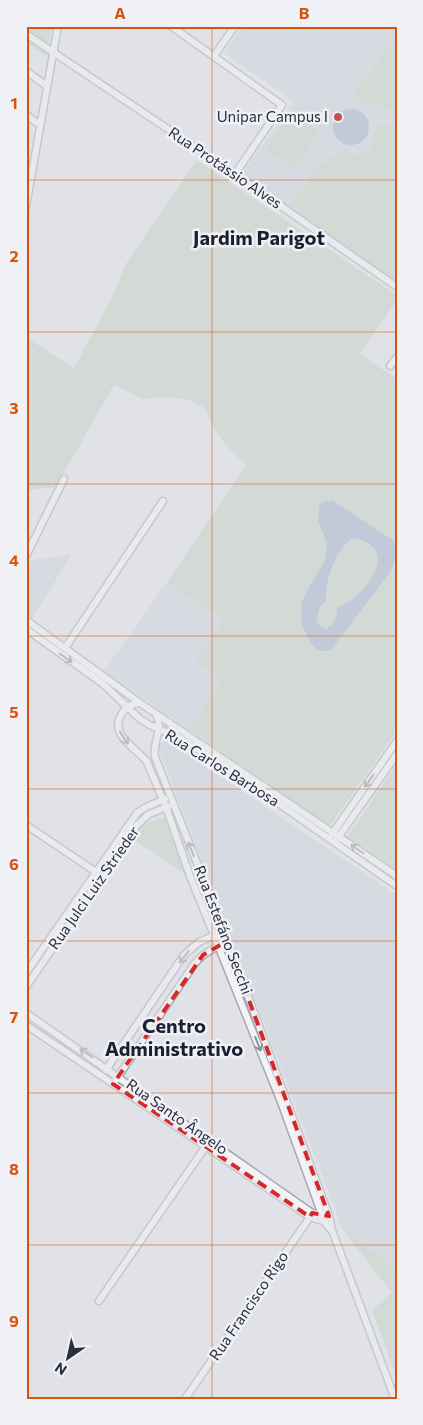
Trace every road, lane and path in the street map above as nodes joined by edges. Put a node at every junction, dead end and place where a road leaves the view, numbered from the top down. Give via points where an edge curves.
1 (58, 26) edge
2 (171, 26) edge
3 (235, 26) edge
4 (26, 34) edge
5 (53, 51) junction
6 (214, 56) junction
7 (26, 71) edge
8 (47, 86) junction
9 (26, 115) edge
10 (40, 125) junction
11 (235, 174) junction
12 (29, 175) edge
13 (26, 206) edge
14 (397, 287) edge
15 (397, 357) edge
16 (390, 366) dead end
17 (64, 479) dead end
18 (163, 501) dead end
19 (26, 556) edge
20 (26, 620) edge
21 (26, 629) edge
22 (65, 648) junction
23 (114, 694) junction
24 (140, 703) junction
25 (126, 707) junction
26 (156, 714) junction
27 (120, 717) junction
28 (160, 729) junction
29 (180, 738) junction
30 (397, 741) edge
31 (156, 742) junction
32 (397, 754) edge
33 (244, 776) junction
34 (171, 797) junction
35 (163, 800) junction
36 (173, 804) junction
37 (166, 807) junction
38 (26, 825) edge
39 (334, 837) junction
40 (96, 872) junction
41 (397, 876) edge
42 (397, 886) edge
43 (224, 931) junction
44 (215, 935) junction
45 (227, 941) junction
46 (219, 945) junction
47 (26, 973) edge
48 (26, 987) edge
49 (26, 1012) edge
50 (26, 1025) edge
51 (108, 1068) junction
52 (274, 1073) junction
53 (118, 1076) junction
54 (102, 1077) junction
55 (112, 1084) junction
56 (208, 1143) junction
57 (311, 1215) junction
58 (326, 1218) junction
59 (99, 1301) dead end
60 (185, 1399) edge
61 (395, 1399) edge

1 - 5 street
2 - 6 street
3 - 6 street
4 - 5 street, Rua Protássio Alves
5 - 8 street
5 - 11 street, Rua Protássio Alves
6 - 11 street via 282,105
7 - 8 street
8 - 10 street
9 - 10 street
10 - 12 street
11 - 14 street, Rua Protássio Alves
12 - 13 street
15 - 16 street
17 - 19 street
18 - 22 street
20 - 22 street, Rua Carlos Barbosa
21 -> 23 street, Rua Carlos Barbosa
22 - 24 street, Rua Carlos Barbosa
23 - 25 street, Rua Carlos Barbosa
23 - 27 street
24 - 25 street
24 - 26 street, Rua Carlos Barbosa
25 - 27 street
25 - 28 street, Rua Carlos Barbosa
26 - 28 street
26 - 33 street, Rua Carlos Barbosa
27 -> 35 street via 120,735 144,757
28 - 29 street, Rua Carlos Barbosa
28 - 31 street, Rua Estefáno Secchi
29 - 31 street via 167,736
29 - 33 street, Rua Carlos Barbosa
30 -> 39 street
31 - 34 street, Rua Estefáno Secchi via 154,757
32 - 39 street
33 - 39 street, Rua Carlos Barbosa
34 - 35 street, Rua Julci Luiz Strieder
34 - 36 street, Rua Estefáno Secchi
35 - 37 street
35 - 40 street, Rua Julci Luiz Strieder via 137,813
36 - 37 street, Rua Julci Luiz Strieder
43 -> 36 street, Rua Estefáno Secchi
37 - 44 street
37 - 48 street, Rua Julci Luiz Strieder via 149,814 137,825
38 - 40 street
41 -> 39 street, Rua Carlos Barbosa
39 - 42 street, Rua Carlos Barbosa
40 - 47 street, Rua Julci Luiz Strieder
43 - 44 street
43 - 45 street, Rua Estefáno Secchi
44 - 46 street
44 -> 51 street via 199,942 184,955
45 - 46 street
45 - 52 street, Rua Estefáno Secchi
46 -> 52 street
46 - 53 street via 195,964
51 -> 49 street, Rua Santo Ângelo
50 - 54 street, Rua Santo Ângelo
51 - 53 street, Rua Santo Ângelo
51 - 54 street
52 - 58 street
53 - 55 street
53 - 56 street, Rua Santo Ângelo
54 - 55 street, Rua Santo Ângelo
55 - 56 street, Rua Santo Ângelo
56 - 57 street, Rua Santo Ângelo
56 - 59 street
57 - 58 street, Rua Santo Ângelo
57 - 60 street, Rua Francisco Rigo
58 - 61 street

